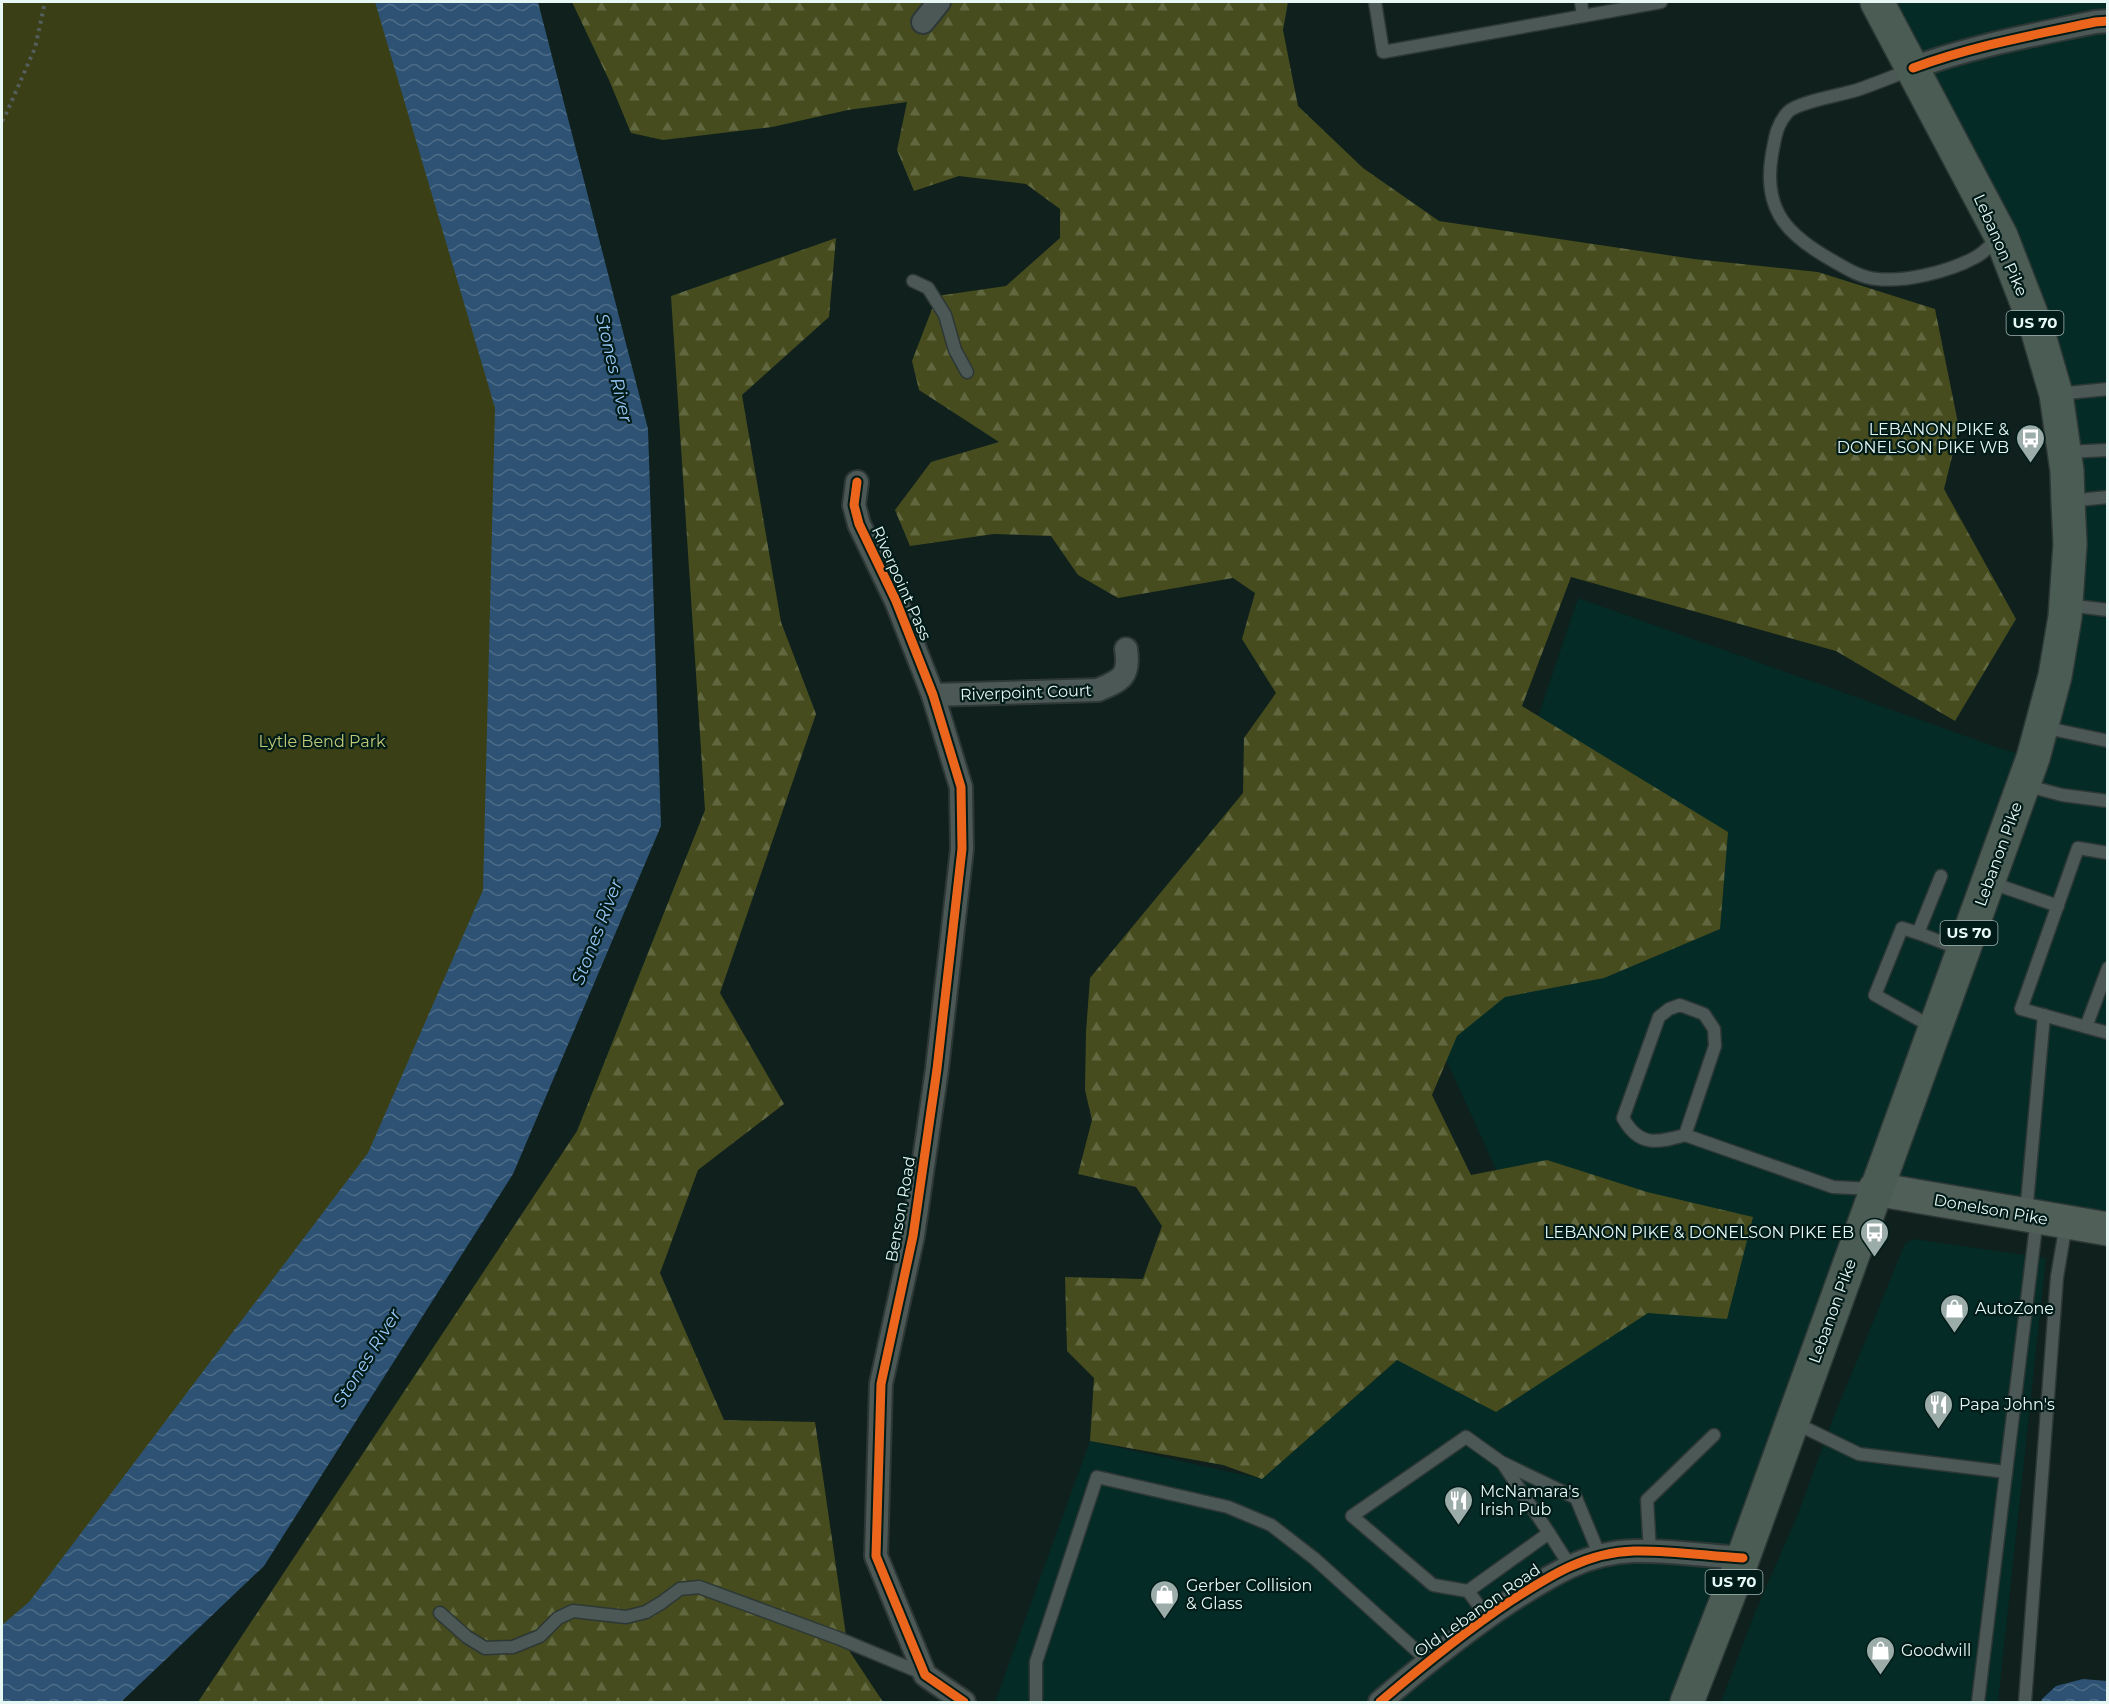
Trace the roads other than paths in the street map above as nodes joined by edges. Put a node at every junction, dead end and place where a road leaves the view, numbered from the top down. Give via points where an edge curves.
1 (939, 2) edge
2 (1375, 2) edge
3 (1581, 2) edge
4 (1661, 2) edge
5 (1877, 2) edge
6 (1583, 16) junction
7 (2108, 21) edge
8 (923, 22) dead end
9 (1913, 68) junction
10 (2001, 236) junction
11 (913, 281) dead end
12 (967, 372) dead end
13 (2108, 388) edge
14 (2056, 394) junction
15 (2108, 450) edge
16 (2064, 452) junction
17 (857, 482) dead end
18 (2108, 497) edge
19 (2068, 501) junction
20 (2066, 605) junction
21 (2108, 610) edge
22 (1126, 649) dead end
23 (933, 695) junction
24 (2042, 727) junction
25 (2108, 741) edge
26 (2023, 785) junction
27 (2108, 801) edge
28 (2108, 853) edge
29 (1941, 876) dead end
30 (1988, 881) junction
31 (2058, 906) junction
32 (1918, 933) junction
33 (1962, 951) junction
34 (2108, 968) edge
35 (2044, 1015) junction
36 (2086, 1027) junction
37 (1934, 1028) junction
38 (2108, 1033) edge
39 (1685, 1135) junction
40 (1875, 1189) junction
41 (2043, 1218) junction
42 (2108, 1229) edge
43 (1792, 1422) junction
44 (1714, 1435) dead end
45 (1501, 1462) junction
46 (2006, 1472) junction
47 (1549, 1533) junction
48 (1650, 1552) junction
49 (1600, 1556) junction
50 (1743, 1558) junction
51 (1570, 1566) junction
52 (1468, 1591) junction
53 (440, 1613) dead end
54 (1487, 1617) junction
55 (1428, 1661) junction
56 (925, 1675) junction
57 (954, 1700) edge
58 (1691, 1700) edge
59 (1036, 1702) edge
60 (1380, 1702) edge
61 (1978, 1702) edge
62 (2025, 1702) edge

1 - 8 street
2 - 6 lane via 1383,52
3 - 6 lane
4 - 6 lane
5 - 9 main road, Lebanon Pike / US 70
7 - 9 street via 1994,44
9 - 10 main road, Lebanon Pike / US 70
9 - 10 lane via 1855,91 1789,110 1778,127 1771,162 1770,196 1779,215 1793,235 1815,251 1875,279 1905,279 1955,267 1976,258
10 - 14 main road, Lebanon Pike / US 70 via 2037,329
11 - 12 lane via 928,288 945,315 955,350
13 - 14 lane
14 - 16 main road, Lebanon Pike / US 70
15 - 16 lane
16 - 19 main road, Lebanon Pike / US 70
17 - 23 street, Riverpoint Pass via 854,505 859,524 896,601
18 - 19 lane
19 - 20 main road, Lebanon Pike / US 70
20 - 21 lane
20 - 24 main road, Lebanon Pike / US 70
22 - 23 street, Riverpoint Court via 1126,672 1098,690
23 - 56 street, Benson Road via 961,786 962,849 915,1225 881,1384 876,1556
24 - 25 lane
24 - 26 main road, Lebanon Pike / US 70
26 - 27 lane
26 - 30 main road, Lebanon Pike / US 70
28 - 31 lane via 2078,848
29 - 32 lane
30 - 31 lane
30 - 33 main road, Lebanon Pike / US 70
31 - 35 lane via 2021,1009
32 - 33 lane
32 - 37 lane via 1902,928 1875,995
33 - 37 main road, Lebanon Pike / US 70
34 - 36 lane
35 - 36 lane
35 - 41 lane
36 - 38 lane
37 - 40 main road, Lebanon Pike / US 70
39 - 39 lane via 1661,1142 1648,1140 1629,1129 1623,1118 1659,1017 1680,1005 1704,1014 1714,1029 1715,1046
39 - 40 lane via 1833,1187
40 - 41 main road, Donelson Pike
40 - 43 main road, Lebanon Pike / US 70
41 - 42 main road, Donelson Pike
41 - 46 lane
41 - 62 lane via 2057,1277
43 - 46 lane via 1859,1454
43 - 50 main road, Lebanon Pike / US 70
44 - 48 lane via 1647,1500
45 - 47 lane
45 - 49 lane via 1576,1498
45 - 52 lane via 1466,1437 1352,1516 1433,1585
46 - 61 lane
47 - 51 lane
47 - 52 lane
48 - 49 street, Old Lebanon Road
48 - 50 street, Old Lebanon Road
49 - 51 street, Old Lebanon Road
50 - 58 main road, Lebanon Pike / US 70
51 - 54 street, Old Lebanon Road
52 - 54 lane
53 - 56 lane via 485,1648 513,1647 540,1636 558,1618 573,1611 626,1617 646,1612 680,1589 699,1587
54 - 55 street, Old Lebanon Road
55 - 59 lane via 1315,1559 1271,1525 1228,1507 1097,1478 1036,1662
55 - 60 street, Old Lebanon Road
56 - 57 street

